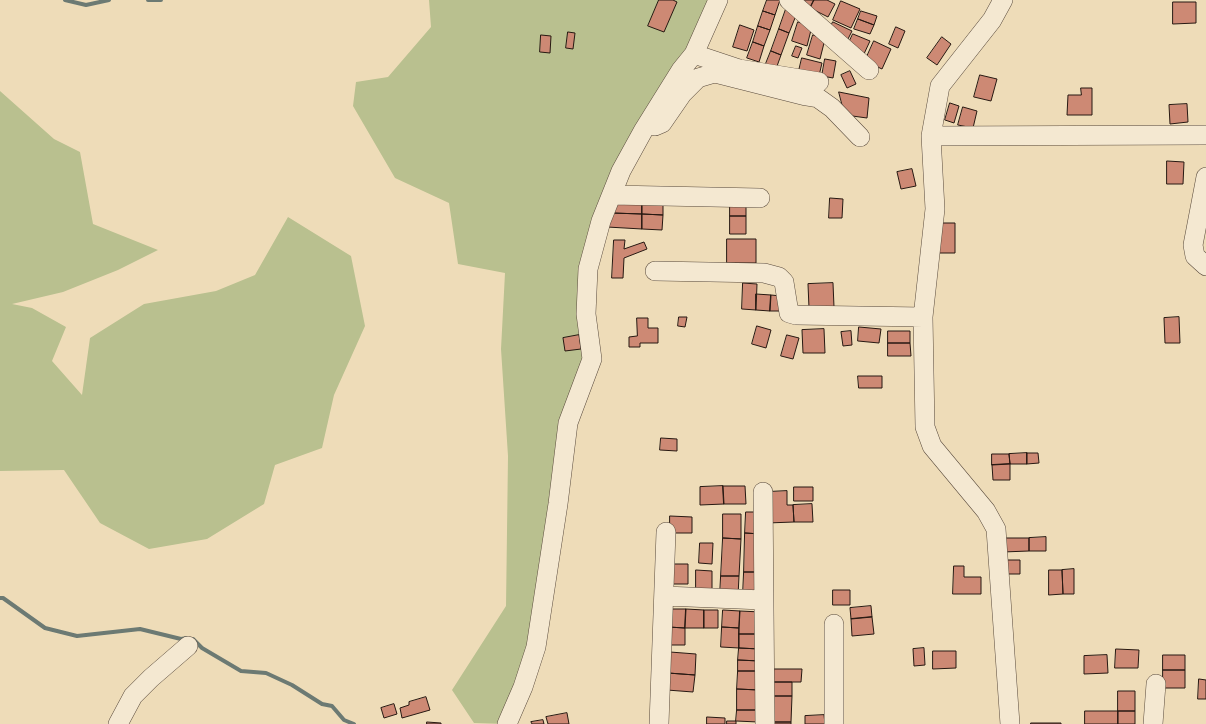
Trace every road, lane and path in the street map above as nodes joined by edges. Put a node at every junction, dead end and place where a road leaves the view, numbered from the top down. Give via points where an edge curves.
1 (718, 0) edge
2 (789, 0) edge
3 (1003, 0) edge
4 (694, 54) junction
5 (869, 70) dead end
6 (819, 82) dead end
7 (643, 131) junction
8 (1206, 135) edge
9 (932, 136) junction
10 (860, 138) dead end
11 (1206, 177) edge
12 (612, 195) junction
13 (760, 198) dead end
14 (1206, 266) edge
15 (655, 271) dead end
16 (923, 317) junction
17 (763, 492) dead end
18 (666, 532) dead end
19 (664, 596) junction
20 (763, 600) junction
21 (834, 624) dead end
22 (188, 646) dead end
23 (1156, 684) dead end
24 (118, 724) edge
25 (507, 724) edge
26 (659, 724) edge
27 (765, 724) edge
28 (834, 724) edge
29 (1010, 724) edge
30 (1153, 724) edge

1 - 4 street
2 - 5 street
3 - 9 street via 992,20 940,86
4 - 6 street via 739,69
4 - 7 street via 681,70
7 - 10 street via 662,123 682,94 698,78 715,74 818,98 832,108
7 - 12 street via 621,171
8 - 9 street
9 - 16 street via 935,209
11 - 14 street via 1193,245 1195,256
12 - 13 street
12 - 25 street via 588,269 586,314 592,359 568,423 536,647
15 - 16 street via 764,274 779,277 784,282 789,313 796,315
16 - 29 street via 925,427 932,446 986,511 996,529
17 - 20 street
18 - 19 street
19 - 20 street
19 - 26 street
20 - 27 street
21 - 28 street
22 - 24 street via 133,696
23 - 30 street

